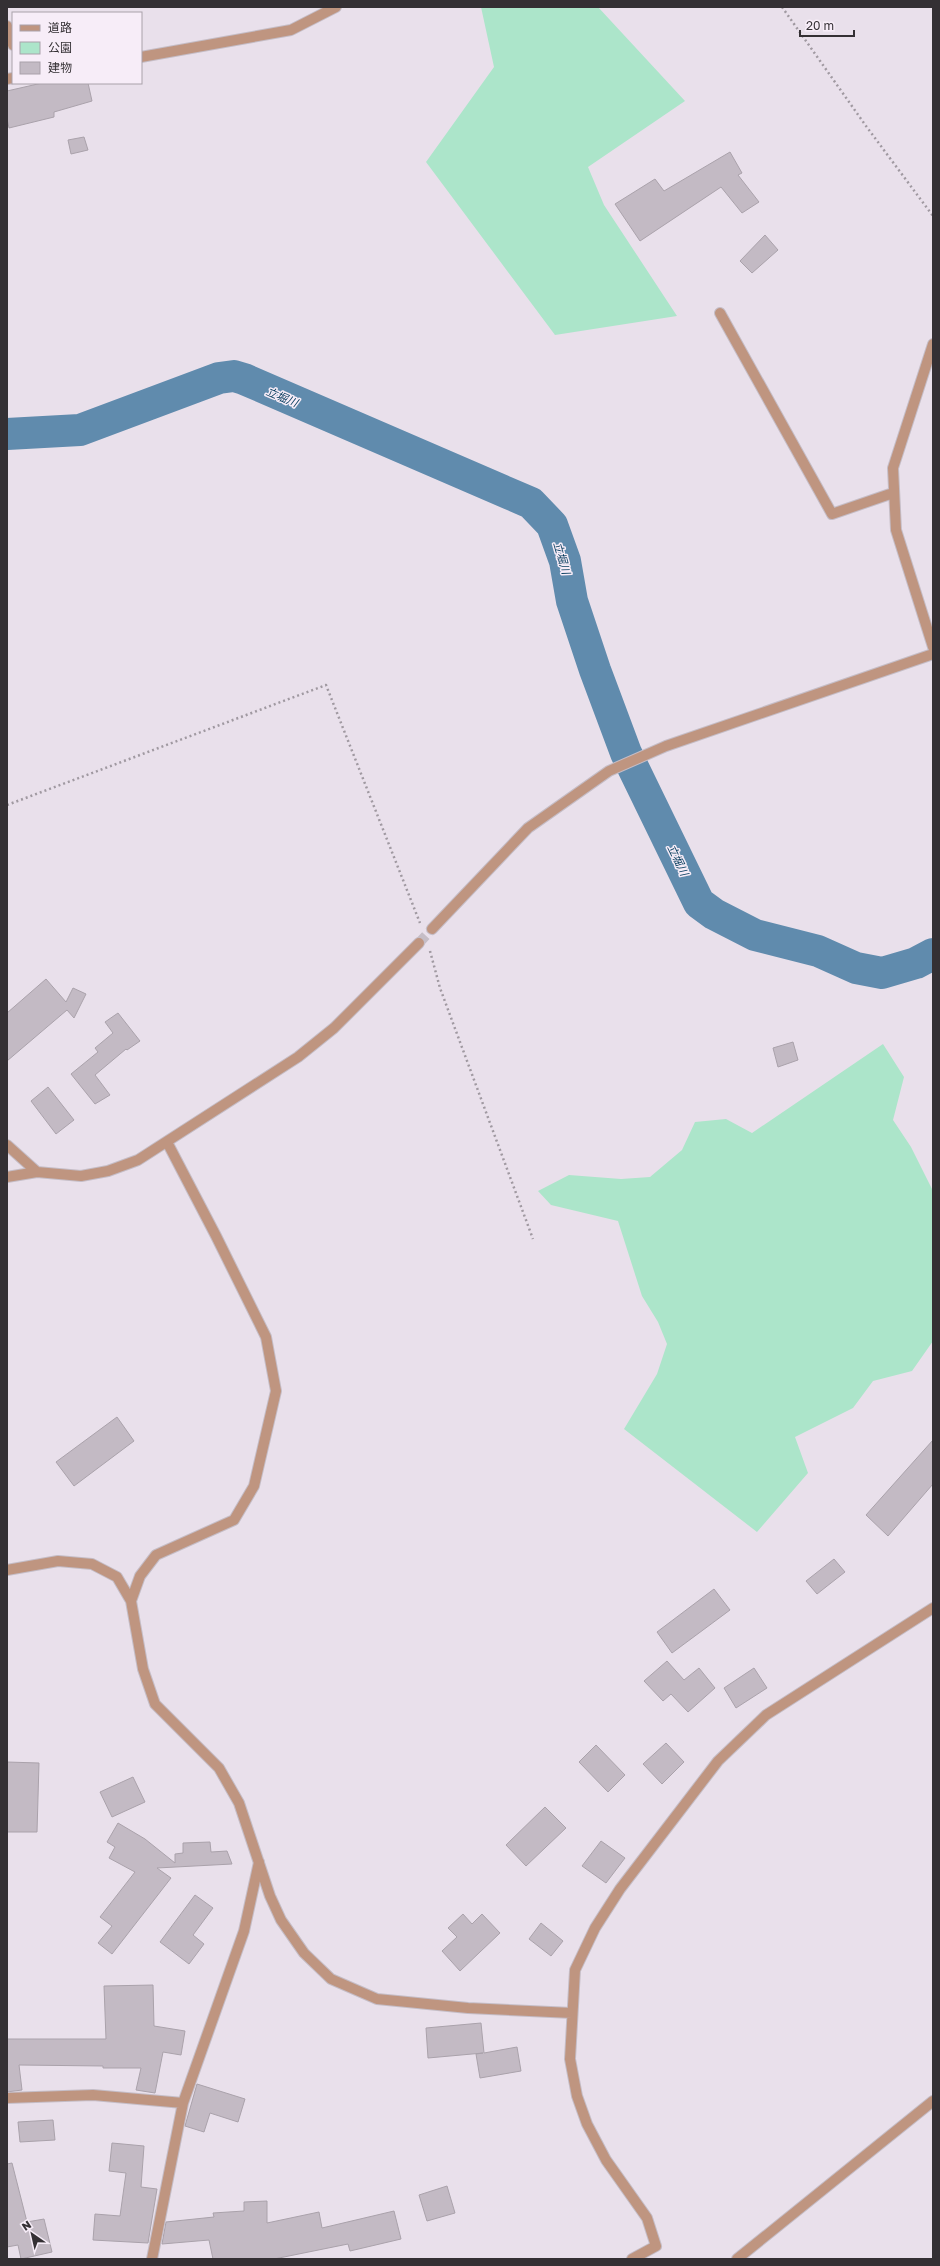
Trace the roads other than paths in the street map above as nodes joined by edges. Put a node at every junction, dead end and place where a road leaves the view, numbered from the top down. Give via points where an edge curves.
1 (336, 7) edge
2 (7, 26) edge
3 (12, 42) edge
4 (142, 57) edge
5 (720, 313) dead end
6 (933, 344) edge
7 (893, 493) junction
8 (933, 647) edge
9 (933, 654) edge
10 (432, 929) tunnel mouth
11 (419, 943) tunnel mouth
12 (166, 1142) junction
13 (7, 1146) edge
14 (36, 1172) junction
15 (7, 1177) edge
16 (7, 1570) edge
17 (131, 1601) junction
18 (933, 1608) edge
19 (259, 1862) junction
20 (572, 2013) junction
21 (7, 2098) edge
22 (933, 2101) edge
23 (183, 2103) junction
24 (656, 2246) junction
25 (152, 2259) edge
26 (632, 2259) edge
27 (651, 2259) edge
28 (737, 2259) edge

1 - 4 street via 290,30
2 - 3 street
5 - 7 street via 832,514
6 - 7 street via 893,468
7 - 8 street via 896,530
9 - 10 street via 666,746 609,771 528,828
11 - 12 street via 334,1028 298,1057
12 - 14 street via 138,1160 108,1171 81,1176
12 - 17 street via 266,1337 276,1391 254,1486 234,1520 156,1555 140,1576
13 - 14 street
14 - 15 street
16 - 17 street via 58,1561 92,1564 117,1577
17 - 19 street via 143,1669 155,1704 219,1768 239,1803
18 - 20 street via 766,1715 718,1761 620,1889 596,1928 575,1970
19 - 20 street via 281,1920 304,1953 331,1979 377,1999 468,2008
19 - 23 street via 244,1931
20 - 24 street via 570,2059 577,2096 587,2124 606,2160 647,2218
21 - 23 street via 93,2095
22 - 28 street
23 - 25 street
24 - 26 street
24 - 27 street

